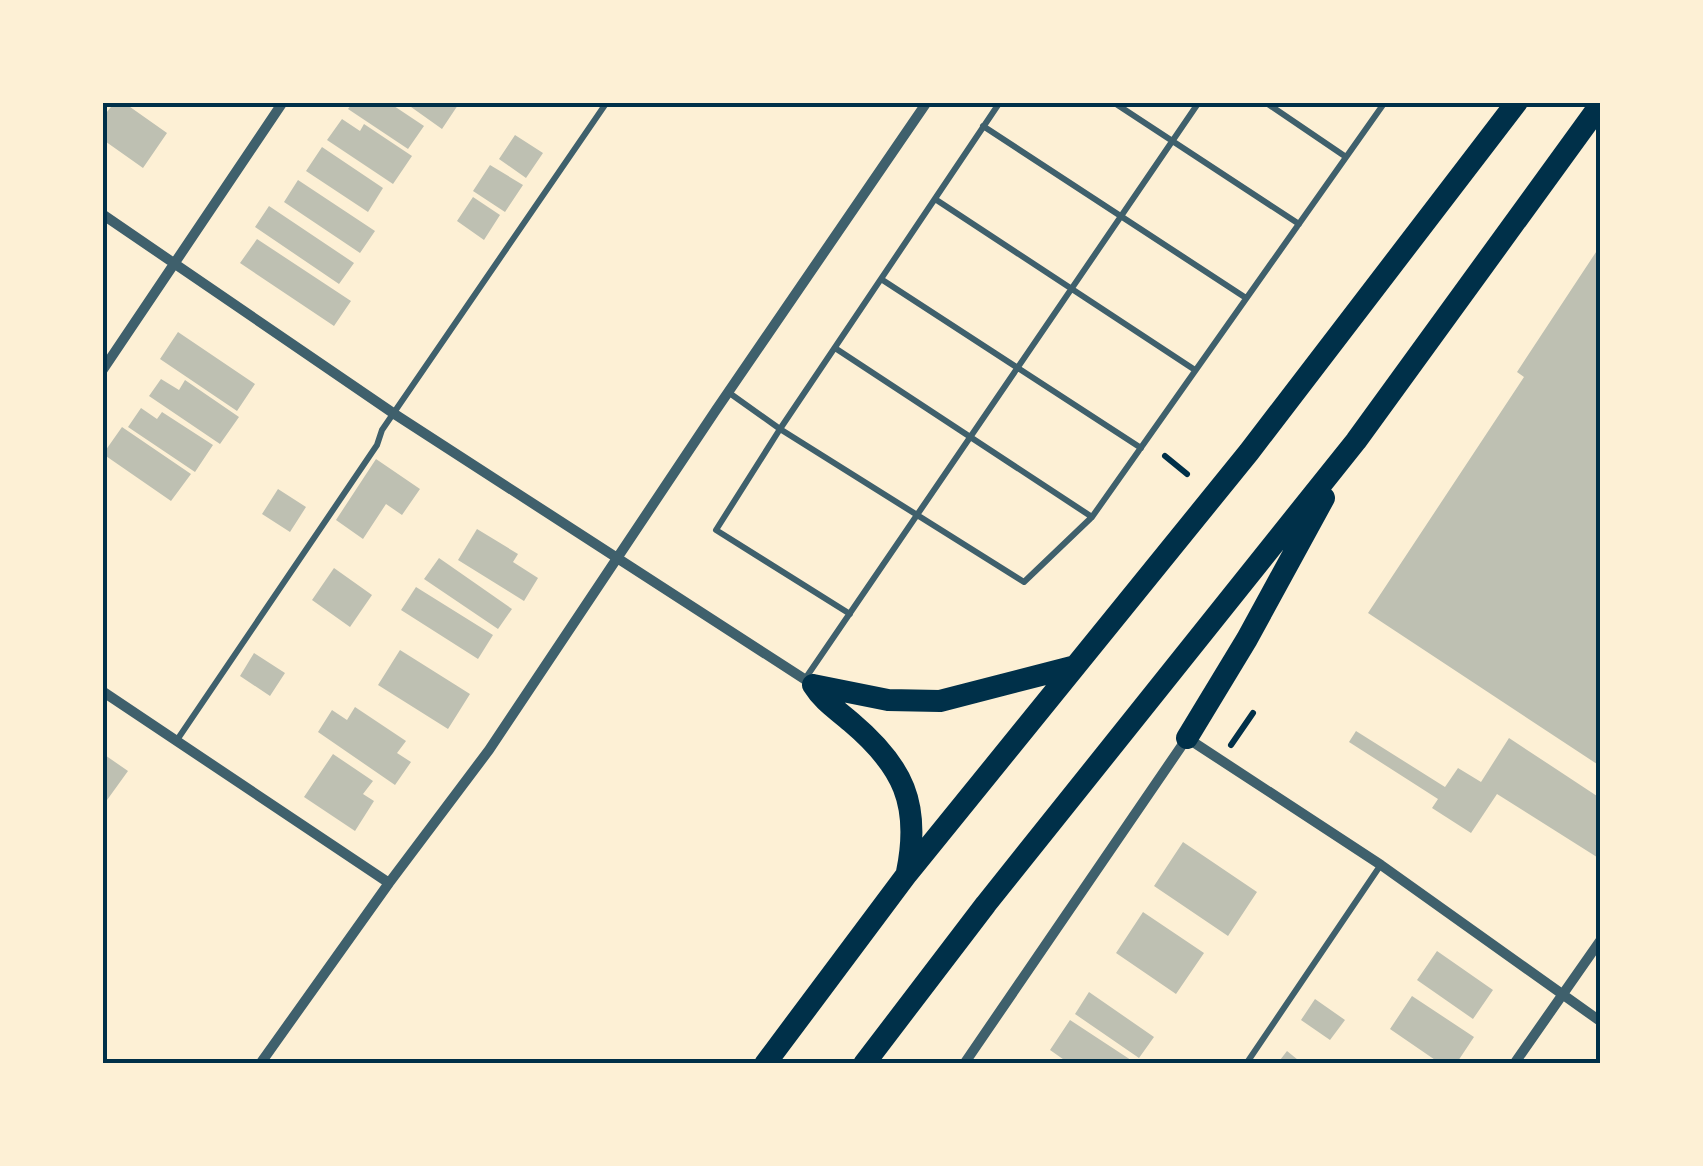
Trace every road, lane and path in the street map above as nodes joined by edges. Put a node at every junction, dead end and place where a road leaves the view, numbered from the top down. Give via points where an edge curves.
1 (283, 102) edge
2 (607, 102) edge
3 (927, 102) edge
4 (1000, 102) edge
5 (1113, 102) edge
6 (1199, 102) edge
7 (1265, 102) edge
8 (1385, 102) edge
9 (1518, 102) edge
10 (1600, 105) edge
11 (984, 126) junction
12 (1172, 141) junction
13 (1346, 157) junction
14 (935, 199) junction
15 (102, 214) edge
16 (1121, 216) junction
17 (1299, 224) junction
18 (176, 263) junction
19 (882, 278) junction
20 (1072, 288) junction
21 (1247, 298) junction
22 (834, 348) junction
23 (1018, 368) junction
24 (1195, 370) junction
25 (102, 371) edge
26 (728, 392) junction
27 (393, 413) junction
28 (780, 429) junction
29 (971, 439) junction
30 (1356, 441) junction
31 (1140, 448) junction
32 (1164, 456) dead end
33 (1187, 474) dead end
34 (917, 516) junction
35 (1092, 517) junction
36 (617, 559) junction
37 (850, 614) junction
38 (1072, 667) junction
39 (809, 682) junction
40 (102, 691) edge
41 (1253, 713) dead end
42 (1187, 738) junction
43 (177, 740) junction
44 (1221, 760) junction
45 (1381, 865) junction
46 (907, 874) junction
47 (389, 883) junction
48 (1600, 941) edge
49 (1560, 994) junction
50 (1600, 1021) edge
51 (260, 1064) edge
52 (765, 1064) edge
53 (864, 1064) edge
54 (964, 1064) edge
55 (1246, 1064) edge
56 (1514, 1064) edge

1 - 18 street
2 - 27 lane
3 - 26 street
4 - 11 lane
5 - 12 lane
6 - 12 lane
7 - 13 lane
8 - 13 lane
9 - 38 highway via 1249,452
10 - 30 highway
11 - 14 lane
11 - 16 lane
12 - 16 lane
12 - 17 lane
13 - 17 lane
14 - 19 lane
14 - 20 lane
15 - 18 street
16 - 20 lane
16 - 21 lane
17 - 21 lane
18 - 25 street
18 - 27 street
19 - 22 lane
19 - 23 lane
20 - 23 lane
20 - 24 lane
21 - 24 lane
22 - 28 lane
22 - 29 lane
23 - 29 lane
23 - 31 lane
24 - 31 lane
26 - 28 lane
26 - 36 street
27 - 36 street
27 - 43 lane
28 - 34 lane
28 - 37 lane via 716,530
29 - 34 lane
29 - 35 lane
30 - 42 highway
30 - 53 highway
31 - 35 lane
32 - 33 path
34 - 35 lane via 1024,582
34 - 37 lane
36 - 39 street
36 - 47 street via 489,750
37 - 39 lane
38 - 39 highway via 940,701 888,700
38 - 46 highway
39 - 46 highway via 887,755 902,780 912,814
40 - 43 street
41 - 44 path
42 - 44 street
42 - 54 street
43 - 47 street
44 - 45 street
45 - 49 street
45 - 55 lane
46 - 52 highway
47 - 51 street
48 - 49 street
49 - 50 street
49 - 56 street

